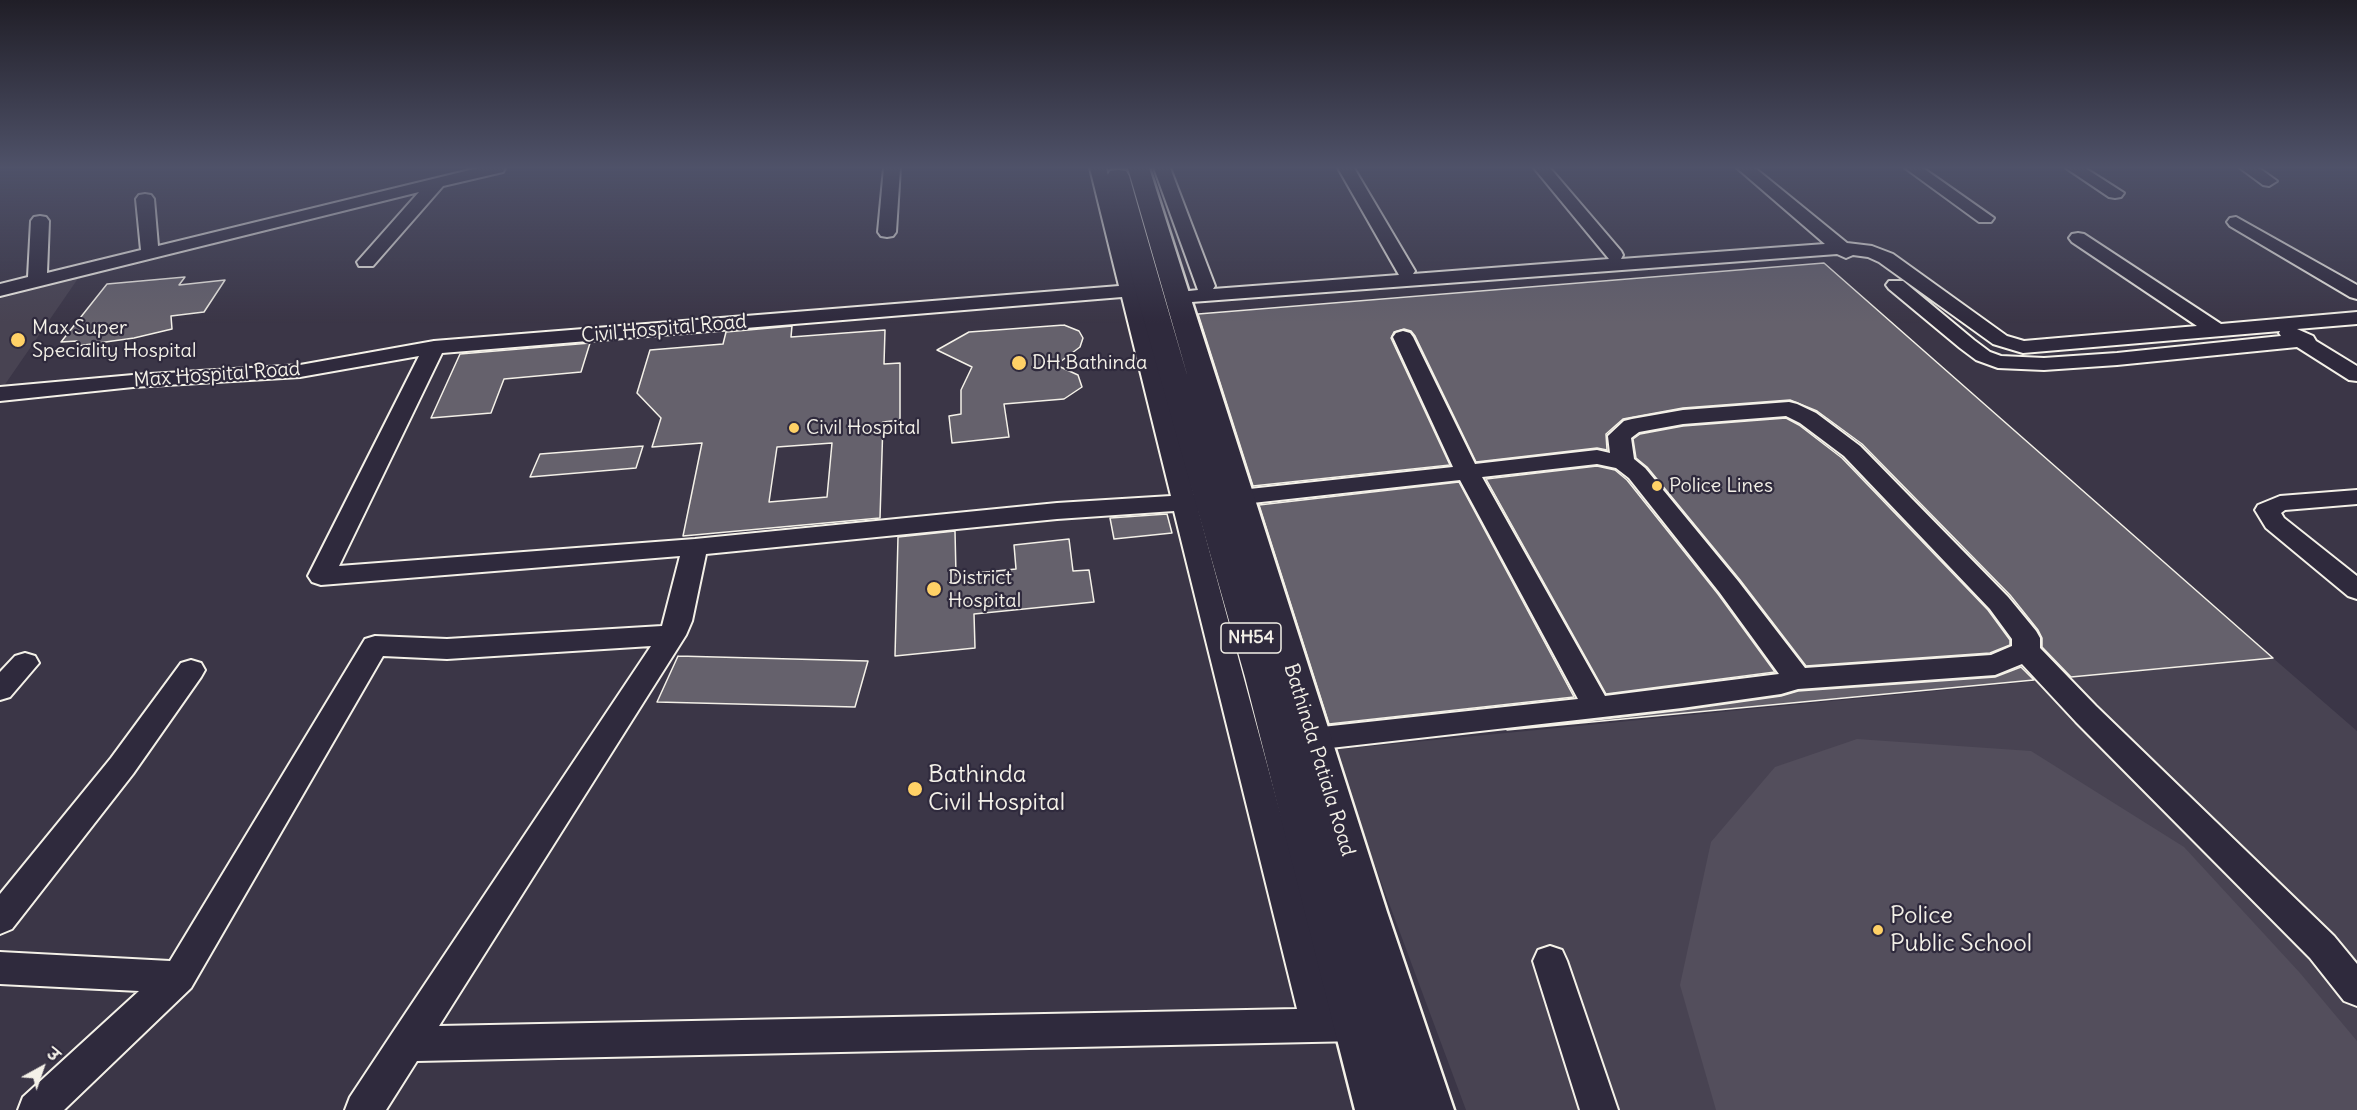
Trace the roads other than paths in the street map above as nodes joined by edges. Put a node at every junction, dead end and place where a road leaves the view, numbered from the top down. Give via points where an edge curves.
1 (147, 220) edge
2 (286, 220) edge
3 (404, 220) edge
4 (889, 220) edge
5 (1124, 220) edge
6 (1135, 220) edge
7 (1148, 220) edge
8 (1182, 220) edge
9 (1376, 220) edge
10 (1585, 220) edge
11 (1806, 220) edge
12 (40, 221) dead end
13 (2235, 222) dead end
14 (888, 232) dead end
15 (2078, 238) dead end
16 (1834, 243) junction
17 (150, 253) junction
18 (1614, 255) junction
19 (366, 262) dead end
20 (1859, 262) junction
21 (1406, 271) junction
22 (37, 281) junction
23 (0, 290) edge
24 (2357, 293) edge
25 (1163, 296) junction
26 (1211, 298) junction
27 (2357, 318) edge
28 (2276, 325) junction
29 (2217, 330) junction
30 (2357, 335) edge
31 (1403, 337) dead end
32 (2302, 340) junction
33 (434, 347) junction
34 (2357, 375) edge
35 (0, 394) edge
36 (1623, 462) junction
37 (1467, 472) junction
38 (2357, 497) edge
39 (1211, 501) junction
40 (695, 547) junction
41 (2357, 590) edge
42 (672, 635) junction
43 (2026, 651) junction
44 (25, 663) dead end
45 (191, 670) dead end
46 (1798, 679) junction
47 (0, 690) edge
48 (1597, 707) junction
49 (1312, 739) junction
50 (1348, 916) junction
51 (0, 920) edge
52 (1550, 961) dead end
53 (0, 968) edge
54 (179, 977) junction
55 (2357, 990) edge
56 (1359, 1024) junction
57 (1318, 1025) junction
58 (406, 1044) junction
59 (37, 1110) edge
60 (364, 1110) edge
61 (1380, 1110) edge
62 (1429, 1110) edge
63 (1599, 1110) edge

1 - 17 street
2 - 17 street
3 - 19 street
4 - 14 street
5 - 25 street
6 - 25 highway, NH54
7 - 25 highway, NH54
8 - 26 street
9 - 21 street
10 - 18 street
11 - 16 street
12 - 22 street
13 - 24 street
15 - 29 street
16 - 18 street
16 - 20 street
16 - 26 street
16 - 29 street via 1886,258 2000,340 2016,346
17 - 22 street
18 - 21 street
20 - 26 street
20 - 32 street via 1878,271 1966,344 1998,362 2044,364
21 - 26 street
22 - 23 street
25 - 26 street
25 - 26 street
25 - 33 street, Civil Hospital Road
25 - 39 highway, NH54
27 - 28 street
28 - 29 street
28 - 32 street
30 - 32 street
31 - 37 street
32 - 34 street
33 - 35 street, Max Hospital Road via 300,371
33 - 40 street via 321,576
36 - 37 street via 1587,458
36 - 43 street via 1619,436 1632,426 1683,417 1789,409 1808,418 1852,451 1999,603 2026,638
36 - 46 street via 1637,473 1729,586
37 - 39 street
37 - 48 street
38 - 41 street via 2280,502 2267,510 2275,523
39 - 40 street via 1057,511
39 - 49 highway, Bathinda Patiala Road / NH54
39 - 50 highway, NH54 via 1263,677
39 - 57 street
40 - 42 street
42 - 54 street via 447,649 375,646
42 - 58 street
43 - 46 street via 1995,665
43 - 55 street via 2322,947
44 - 47 street
45 - 51 street via 122,766
46 - 48 street
48 - 49 street
49 - 50 highway, Bathinda Patiala Road / NH54
50 - 56 highway, NH54
50 - 62 highway, Bathinda Patiala Road / NH54
52 - 63 street
53 - 54 street
54 - 59 street
56 - 57 street
56 - 61 highway, NH54
57 - 58 street
58 - 60 street

